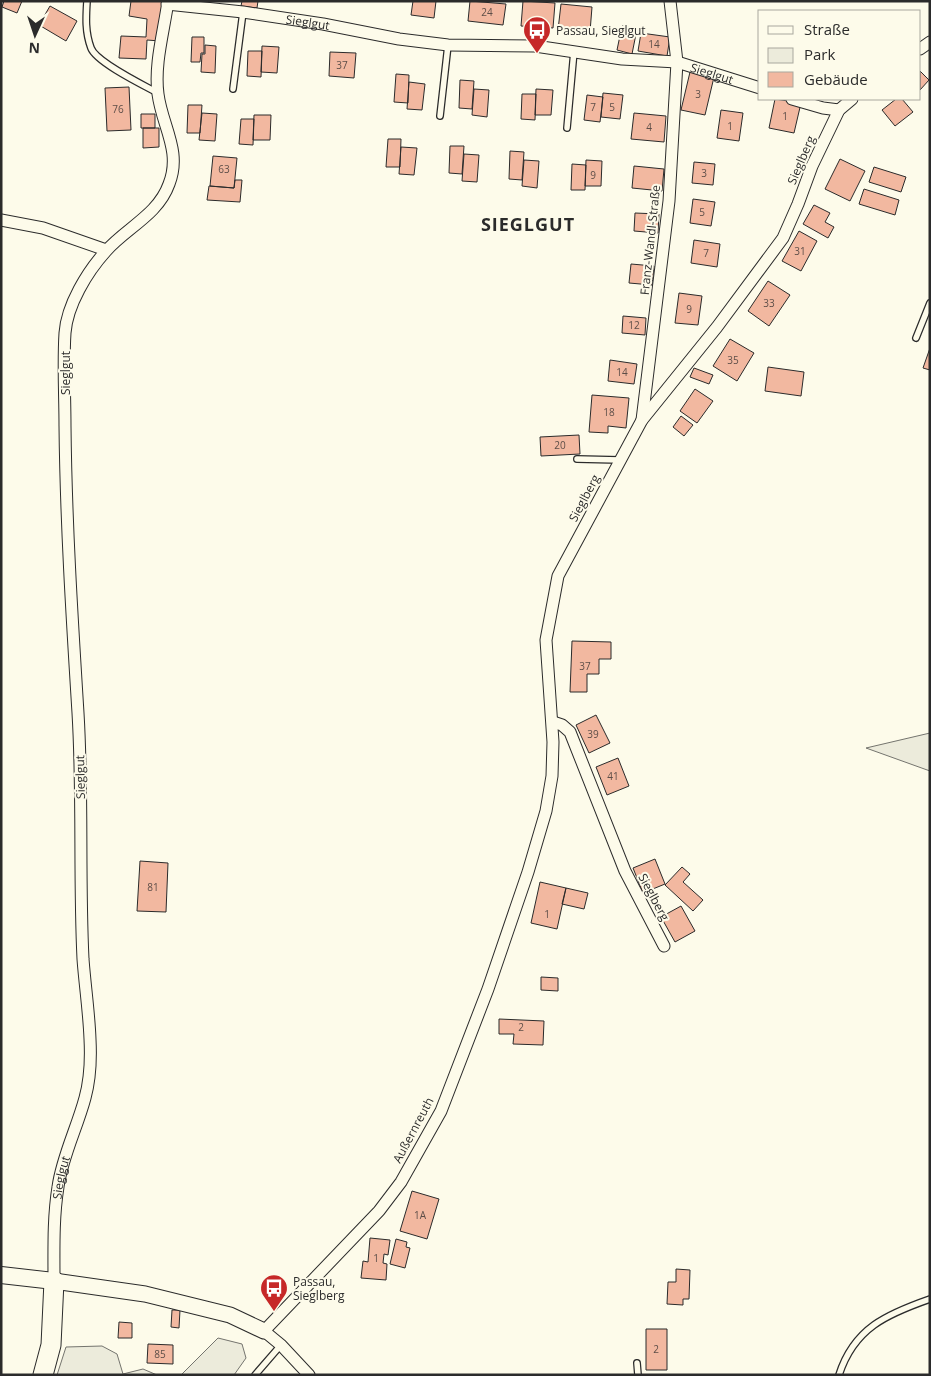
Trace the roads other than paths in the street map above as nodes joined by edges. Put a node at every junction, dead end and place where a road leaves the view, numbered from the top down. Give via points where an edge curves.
1 (87, 1) edge
2 (670, 1) edge
3 (168, 2) edge
4 (243, 12) junction
5 (448, 45) junction
6 (574, 51) junction
7 (677, 62) junction
8 (758, 87) edge
9 (233, 89) dead end
10 (158, 93) junction
11 (795, 100) edge
12 (851, 100) edge
13 (840, 110) junction
14 (440, 116) dead end
15 (567, 128) dead end
16 (1, 220) edge
17 (106, 250) junction
18 (930, 302) edge
19 (916, 338) dead end
20 (642, 420) junction
21 (577, 459) dead end
22 (620, 460) junction
23 (553, 722) junction
24 (664, 946) dead end
25 (1, 1275) edge
26 (54, 1281) junction
27 (930, 1299) edge
28 (264, 1332) junction
29 (281, 1345) junction
30 (637, 1363) dead end
31 (43, 1375) edge
32 (255, 1375) edge
33 (309, 1375) edge
34 (638, 1375) edge
35 (839, 1375) edge

1 - 10 lane via 86,27 91,50 120,74
2 - 7 street, Franz-Wandl-Straße
3 - 4 street, Sieglgut
3 - 10 street, Sieglgut via 159,58
4 - 5 street, Sieglgut
4 - 9 lane
5 - 6 street, Sieglgut via 535,46
5 - 14 lane
6 - 7 street, Sieglgut via 622,59
6 - 15 lane
7 - 8 street, Sieglgut
7 - 20 street, Franz-Wandl-Straße via 669,201
10 - 17 street, Sieglgut via 173,147 173,174 168,188 145,218
11 - 13 street
12 - 13 street, Sieglberg
13 - 20 street, Sieglberg via 782,238 717,327
16 - 17 street via 43,228
17 - 26 street, Sieglgut via 70,306 65,332 70,591 79,728 84,960 90,1040 86,1096 58,1186 54,1221
18 - 19 lane
20 - 22 street, Sieglberg
21 - 22 lane
22 - 23 street, Sieglberg via 558,576 546,640
23 - 24 street, Sieglberg via 570,732 625,871
23 - 28 street, Außernreuth via 552,776 546,811 488,988 441,1111 401,1182 379,1211
25 - 26 main road
26 - 28 street via 154,1296 230,1315
26 - 31 main road via 51,1344
27 - 35 lane via 884,1318 865,1332 854,1343
28 - 29 street
29 - 32 lane
29 - 33 street
30 - 34 lane

